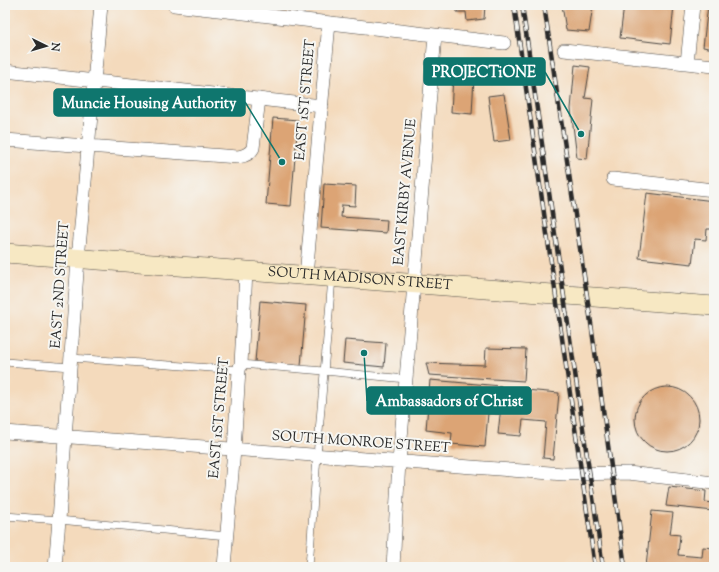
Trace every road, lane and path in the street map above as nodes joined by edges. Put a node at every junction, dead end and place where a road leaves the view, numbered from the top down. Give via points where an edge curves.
1 (101, 5) edge
2 (174, 5) edge
3 (693, 5) edge
4 (244, 9) edge
5 (329, 23) junction
6 (435, 34) junction
7 (504, 43) dead end
8 (564, 50) dead end
9 (687, 63) junction
10 (714, 66) edge
11 (5, 71) edge
12 (94, 81) junction
13 (258, 99) junction
14 (322, 106) junction
15 (5, 140) edge
16 (88, 146) junction
17 (613, 179) dead end
18 (714, 190) edge
19 (5, 253) edge
20 (78, 259) junction
21 (246, 272) junction
22 (306, 276) junction
23 (332, 278) junction
24 (414, 284) junction
25 (714, 306) edge
26 (5, 362) edge
27 (71, 362) junction
28 (240, 367) junction
29 (324, 371) junction
30 (406, 378) junction
31 (5, 432) edge
32 (66, 437) junction
33 (234, 450) junction
34 (317, 456) junction
35 (399, 462) junction
36 (714, 483) edge
37 (5, 516) edge
38 (59, 520) junction
39 (227, 536) junction
40 (55, 567) edge
41 (224, 567) edge
42 (309, 567) edge
43 (393, 567) edge

1 - 12 street, EAST 2ND STREET
2 - 4 street
3 - 9 street
4 - 5 street
5 - 6 street
5 - 14 street, EAST 1ST STREET
6 - 7 street
6 - 24 street, EAST KIRBY AVENUE
8 - 9 street
9 - 10 street
11 - 12 street
12 - 13 street
12 - 16 street, EAST 2ND STREET
13 - 14 street
13 - 16 street via 253,148 245,156
14 - 22 street, EAST 1ST STREET
15 - 16 street
16 - 20 street, EAST 2ND STREET
17 - 18 street
19 - 20 main road, SOUTH MADISON STREET
20 - 21 main road, SOUTH MADISON STREET
20 - 27 street, EAST 2ND STREET
21 - 22 main road, SOUTH MADISON STREET
21 - 28 street, EAST 1ST STREET
22 - 23 main road, SOUTH MADISON STREET
23 - 24 main road, SOUTH MADISON STREET
23 - 29 lane
24 - 25 main road, SOUTH MADISON STREET
24 - 30 street, EAST KIRBY AVENUE
26 - 27 lane
27 - 28 lane
27 - 32 street, EAST 2ND STREET
28 - 29 lane
28 - 33 street, EAST 1ST STREET
29 - 30 lane
29 - 34 lane
30 - 35 street, EAST KIRBY AVENUE
31 - 32 street, SOUTH MONROE STREET
32 - 33 street, SOUTH MONROE STREET
32 - 38 street, EAST 2ND STREET
33 - 34 street, SOUTH MONROE STREET
33 - 39 street, EAST 1ST STREET
34 - 35 street, SOUTH MONROE STREET
34 - 42 lane
35 - 36 street, SOUTH MONROE STREET via 564,474 628,473
35 - 43 street, EAST KIRBY AVENUE
37 - 38 lane
38 - 39 lane
38 - 40 street, EAST 2ND STREET
39 - 41 street, EAST 1ST STREET

